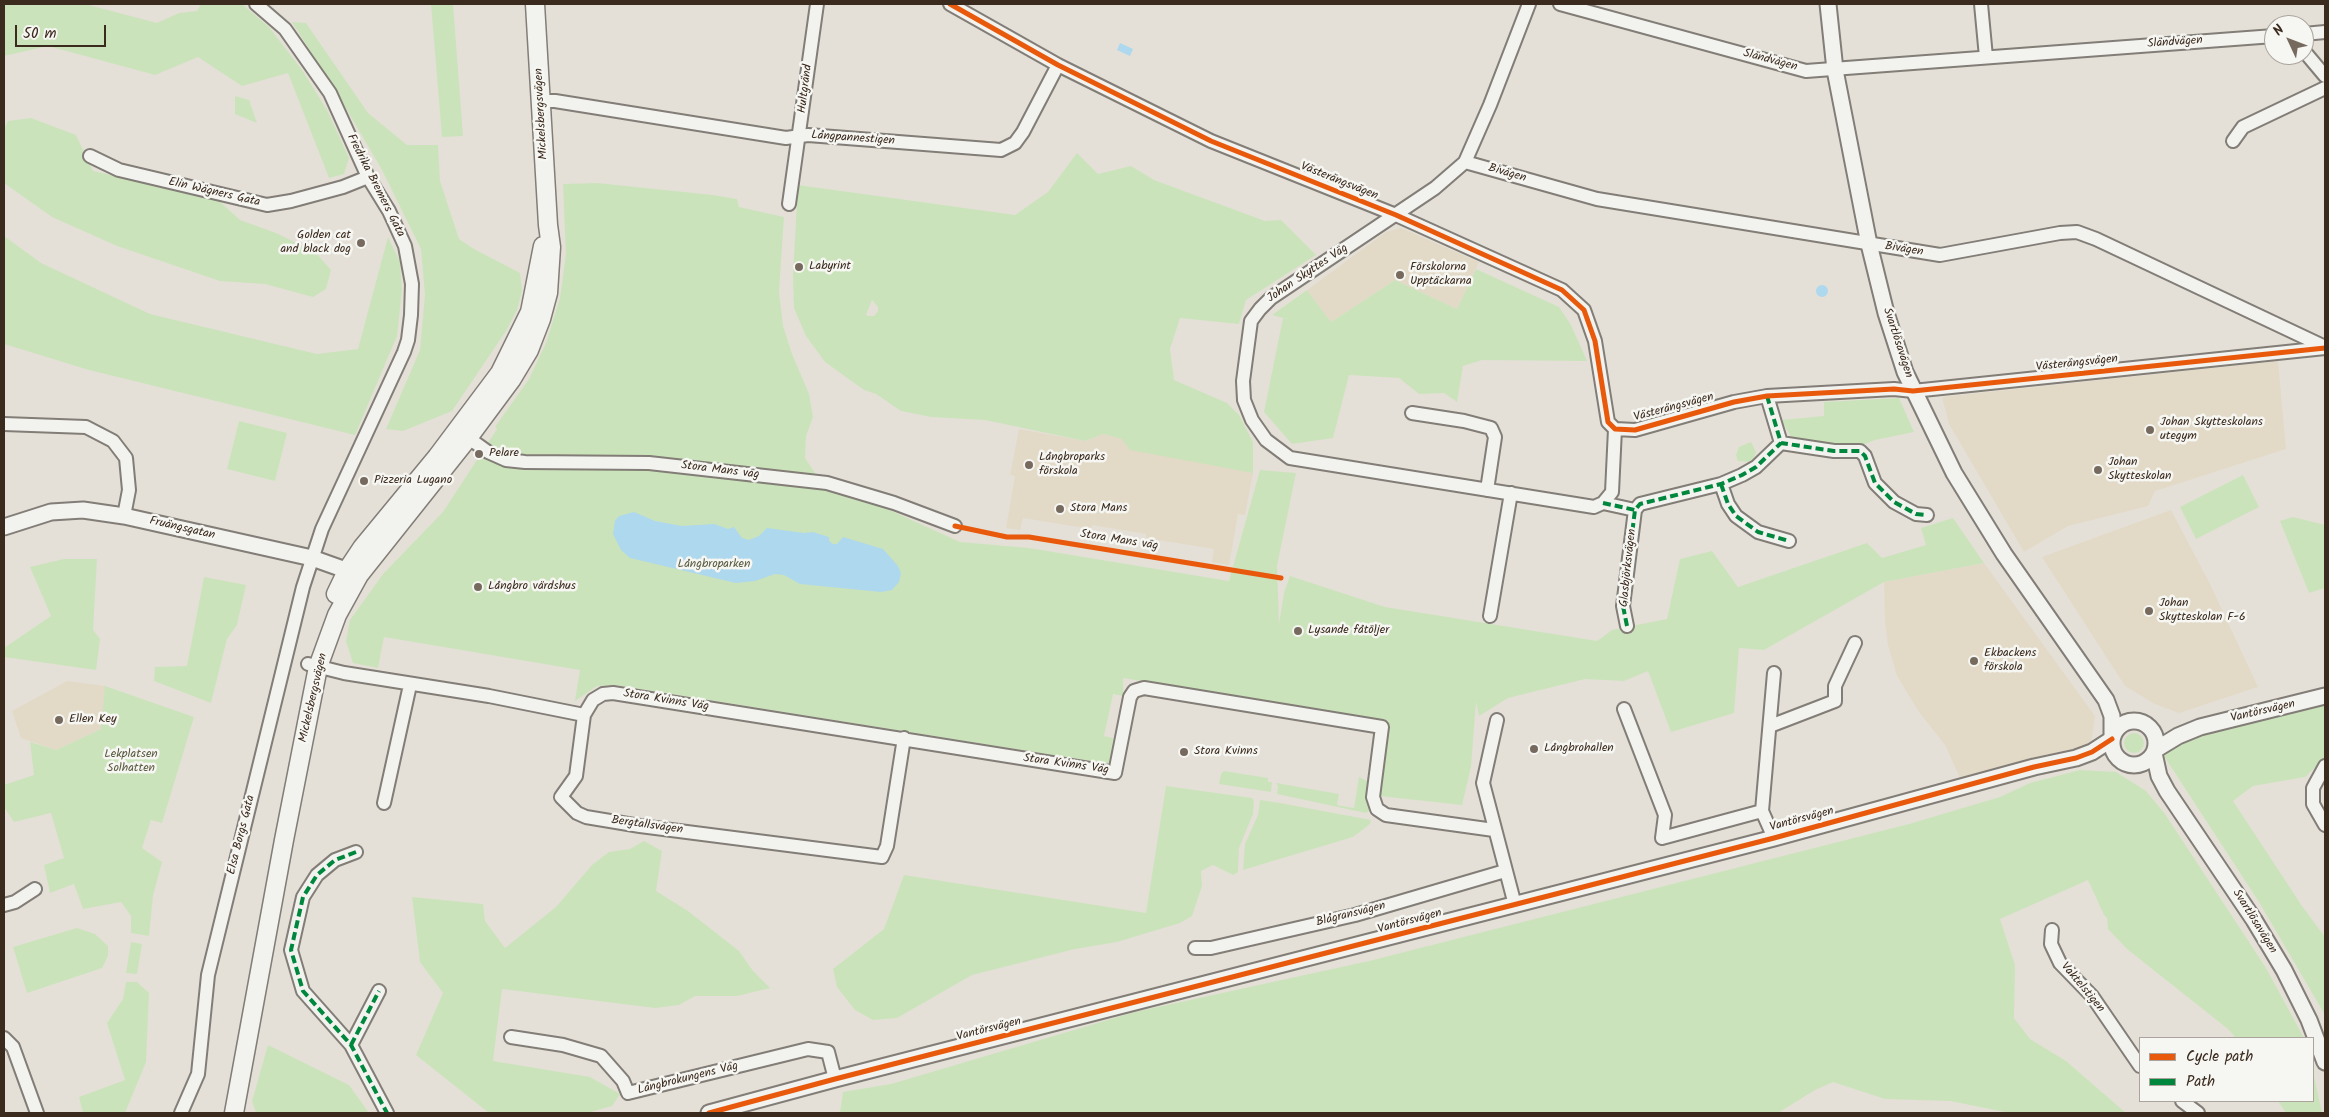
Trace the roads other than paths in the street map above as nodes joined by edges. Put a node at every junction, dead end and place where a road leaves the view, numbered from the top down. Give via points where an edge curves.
1 (256, 4) edge
2 (535, 4) edge
3 (817, 4) edge
4 (950, 4) edge
5 (1529, 4) edge
6 (1560, 4) edge
7 (1828, 4) edge
8 (1980, 4) edge
9 (2264, 37) edge
10 (1986, 57) junction
11 (2314, 63) edge
12 (1058, 64) junction
13 (1835, 70) junction
14 (2325, 76) edge
15 (2325, 88) edge
16 (541, 101) junction
17 (800, 137) junction
18 (2232, 141) dead end
19 (90, 156) dead end
20 (1465, 162) junction
21 (368, 177) junction
22 (789, 204) dead end
23 (1396, 215) junction
24 (1869, 244) junction
25 (2325, 348) edge
26 (1913, 391) junction
27 (1767, 396) junction
28 (1412, 413) dead end
29 (4, 424) edge
30 (1615, 429) junction
31 (463, 434) junction
32 (1781, 443) junction
33 (1721, 484) junction
34 (1487, 490) junction
35 (1511, 493) junction
36 (1603, 503) junction
37 (1635, 510) junction
38 (1927, 515) dead end
39 (124, 516) junction
40 (955, 526) dead end
41 (4, 527) edge
42 (1789, 541) dead end
43 (312, 558) junction
44 (353, 572) junction
45 (1490, 616) dead end
46 (1627, 626) dead end
47 (1855, 643) dead end
48 (313, 666) junction
49 (1774, 673) dead end
50 (410, 685) junction
51 (2101, 693) junction
52 (2325, 696) edge
53 (1624, 709) dead end
54 (584, 715) junction
55 (1497, 720) dead end
56 (2145, 724) junction
57 (1770, 726) junction
58 (2200, 727) junction
59 (2112, 737) junction
60 (904, 738) junction
61 (2155, 752) junction
62 (2076, 758) junction
63 (2126, 763) junction
64 (2325, 766) edge
65 (2167, 791) junction
66 (384, 803) dead end
67 (1762, 810) junction
68 (2325, 825) edge
69 (1494, 830) junction
70 (1774, 838) junction
71 (356, 852) dead end
72 (1505, 871) junction
73 (35, 889) dead end
74 (4, 905) edge
75 (1515, 905) junction
76 (2052, 930) dead end
77 (1195, 948) dead end
78 (379, 991) dead end
79 (510, 1037) dead end
80 (4, 1038) edge
81 (351, 1046) junction
82 (2325, 1062) edge
83 (2139, 1065) edge
84 (835, 1079) junction
85 (2183, 1102) edge
86 (37, 1113) edge
87 (181, 1113) edge
88 (221, 1113) edge
89 (234, 1113) edge
90 (386, 1113) edge
91 (709, 1113) edge
92 (2198, 1113) edge

1 - 21 street, Fredrika Bremers Gata via 285,29 330,93
2 - 16 main road, Mickelsbergsvägen
3 - 17 street, Hultgränd
4 - 12 street, Västerängsvägen
5 - 20 street, Johan Skyttes Väg
6 - 13 street, Sländvägen via 1806,71
7 - 13 street, Svartlösavägen
8 - 10 street
9 - 10 street, Sländvägen
10 - 13 street, Sländvägen
11 - 14 street
12 - 17 street, Långpannestigen via 1023,132 1015,143 1001,150 808,135
12 - 23 street, Västerängsvägen via 1211,141
13 - 24 street, Svartlösavägen
15 - 18 street via 2243,127
16 - 17 street, Långpannestigen via 786,138
16 - 31 main road, Mickelsbergsvägen via 551,247 551,275 541,319 529,350 511,380
17 - 22 street, Hultgränd
19 - 21 street, Elin Wägners Gata via 119,170 267,205 334,190
20 - 23 street, Johan Skyttes Väg
20 - 24 street, Bivägen via 1597,199
21 - 43 street, Fredrika Bremers Gata via 390,211 405,246 412,284 408,340 336,497
23 - 30 street, Västerängsvägen via 1562,290 1584,310 1595,341 1608,422
23 - 34 street, Johan Skyttes Väg via 1270,298 1260,309 1251,321 1244,400 1252,420 1266,440 1290,458
24 - 25 street, Bivägen via 1940,255 2077,232
24 - 26 street, Svartlösavägen via 1889,321
25 - 26 street, Västerängsvägen
26 - 27 street, Västerängsvägen via 1894,389
26 - 51 street, Svartlösavägen via 1959,481 2004,554
27 - 30 street, Västerängsvägen via 1636,430
27 - 32 street
28 - 34 street via 1491,428 1495,437
29 - 39 street via 86,427 113,441 126,458 128,490
30 - 36 street via 1612,492
31 - 40 street, Stora Mans väg via 506,460 649,462 828,483
31 - 44 main road, Mickelsbergsvägen via 362,548
32 - 33 street via 1756,467
32 - 38 street via 1834,451 1860,451 1875,483 1894,502 1916,514
33 - 37 street via 1640,504
33 - 42 street via 1736,516 1758,532
34 - 35 street, Johan Skyttes Väg
35 - 36 street, Johan Skyttes Väg via 1594,507
35 - 45 street
36 - 37 street
37 - 46 street, Glasbjörksvägen via 1623,606
39 - 41 street, Fruängsgatan via 83,510 51,512
39 - 43 street, Fruängsgatan
43 - 44 street, Fruängsgatan
43 - 87 street, Elsa Borgs Gata via 208,974 198,1074
44 - 48 main road, Mickelsbergsvägen via 327,612
47 - 57 street via 1835,686 1836,701
48 - 50 street
48 - 88 main road, Mickelsbergsvägen
48 - 89 main road, Mickelsbergsvägen
49 - 57 street
50 - 54 street via 489,696
50 - 66 street
51 - 56 street, Svartlösavägen via 2120,711
51 - 59 street, Svartlösavägen via 2112,716
52 - 58 street, Vantörsvägen
53 - 67 street via 1664,815 1662,838
54 - 60 street, Stora Kvinns Väg via 593,700 613,693
54 - 60 street, Bergtallsvägen via 576,776 561,797 577,813 640,826 882,857
55 - 69 street via 1483,783
56 - 58 street, Vantörsvägen via 2160,729
56 - 59 street via 2128,721 2121,724
56 - 61 street via 2156,738
57 - 67 street
58 - 61 street, Vantörsvägen via 2178,736
59 - 62 street, Vantörsvägen via 2092,752
59 - 63 street via 2113,751
60 - 69 street, Stora Kvinns Väg via 1115,773 1130,697 1134,691 1144,688 1382,727 1373,797 1377,809 1386,815
61 - 63 street via 2144,762
61 - 65 street, Svartlösavägen via 2159,776
62 - 63 street, Vantörsvägen via 2103,758
62 - 70 street, Vantörsvägen
63 - 65 street, Svartlösavägen via 2146,772
64 - 68 street via 2313,788 2313,804
65 - 82 street, Svartlösavägen via 2279,962 2309,1020
67 - 70 street
69 - 72 street
70 - 75 street, Vantörsvägen
71 - 81 street via 335,860 317,875 303,897 291,950 303,991
72 - 75 street
72 - 77 street, Blågransvägen via 1355,915 1211,948
73 - 74 street
75 - 84 street, Vantörsvägen
76 - 83 street, Vaktelstigen via 2051,944 2060,963 2092,996
78 - 81 street
79 - 84 street, Långbrokungens Väg via 564,1045 602,1056 628,1094 808,1049 828,1052
80 - 86 street via 13,1047
81 - 90 street
84 - 91 street, Vantörsvägen
85 - 92 street

